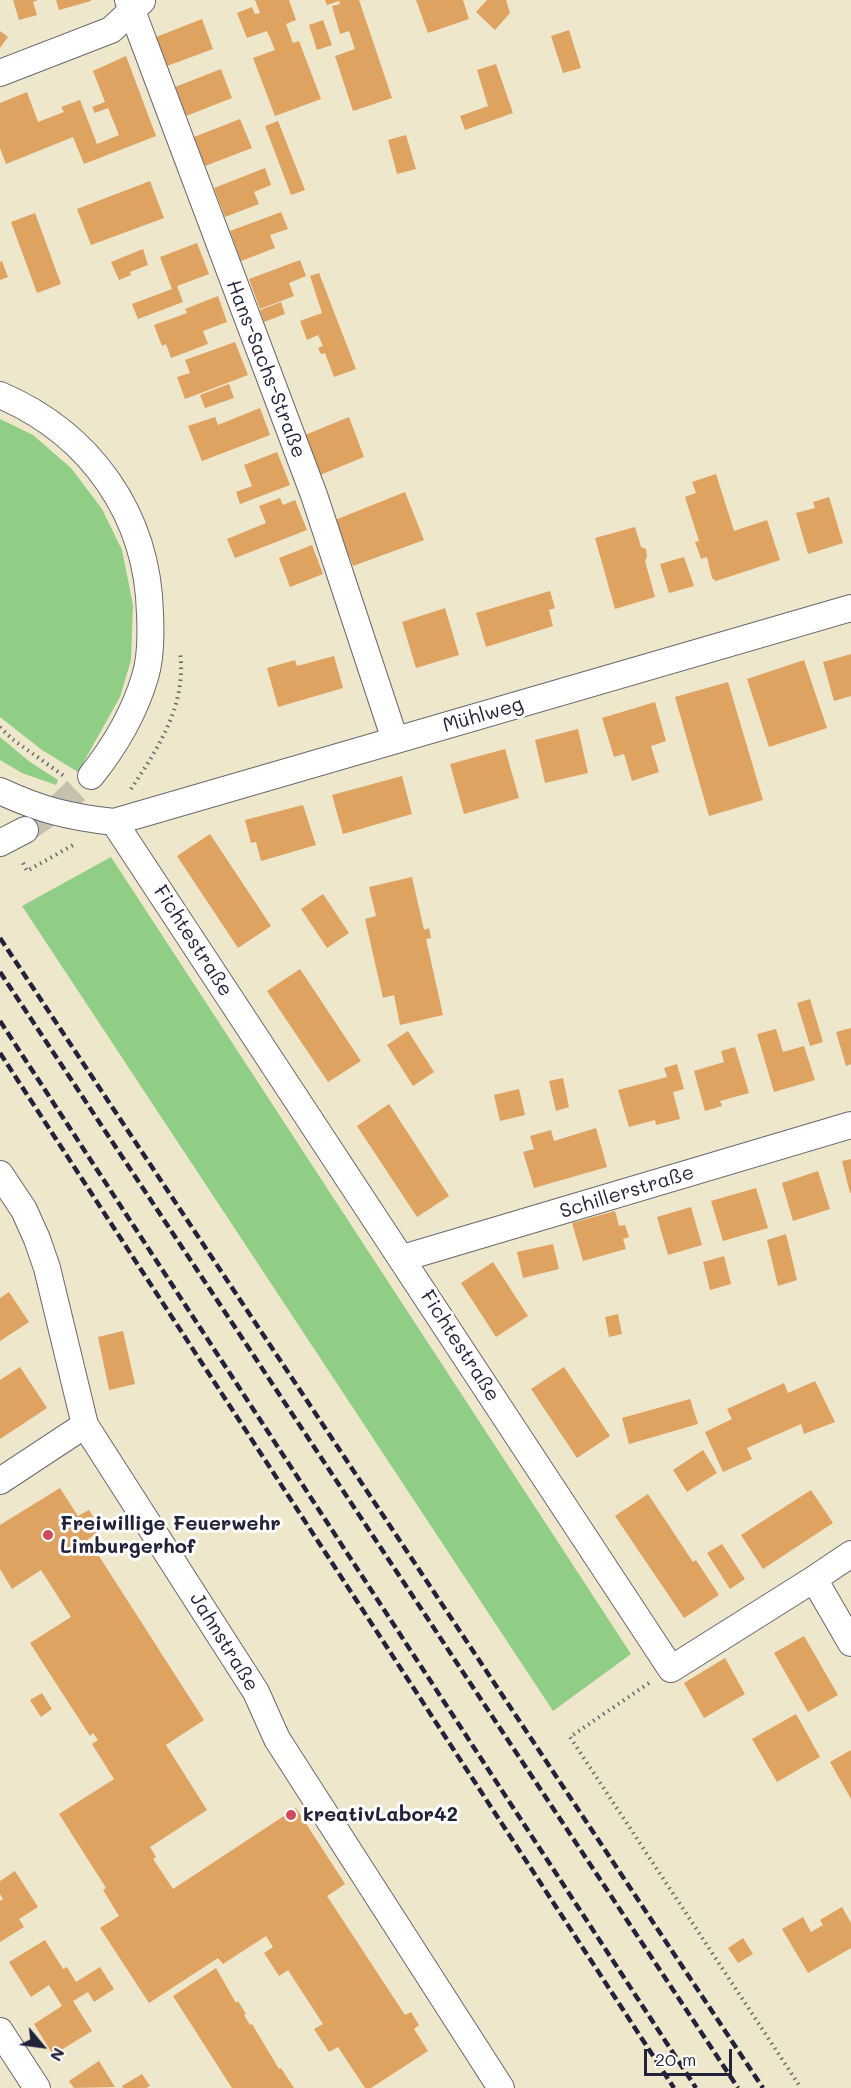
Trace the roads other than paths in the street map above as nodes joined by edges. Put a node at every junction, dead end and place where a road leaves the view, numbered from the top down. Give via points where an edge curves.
1 (134, 4) edge
2 (0, 73) edge
3 (0, 395) edge
4 (851, 608) edge
5 (395, 740) junction
6 (80, 777) tunnel mouth
7 (0, 790) edge
8 (114, 822) junction
9 (25, 830) tunnel mouth
10 (0, 843) edge
11 (851, 1125) edge
12 (0, 1174) edge
13 (403, 1258) junction
14 (85, 1425) junction
15 (0, 1481) edge
16 (851, 1554) edge
17 (814, 1579) junction
18 (851, 1643) edge
19 (0, 2031) edge
20 (37, 2088) edge
21 (501, 2088) edge

1 - 2 street via 111,30
1 - 5 street, Hans-Sachs-Straße via 314,495
3 - 6 street via 22,404 62,431 96,464 119,498 139,542 150,586 151,633 146,675 130,717 110,752
4 - 5 street, Mühlweg
5 - 8 street, Mühlweg
7 - 8 street via 34,806 77,818
8 - 13 street, Fichtestraße
9 - 10 street
11 - 13 street, Schillerstraße
12 - 14 street, Jahnstraße via 24,1210 47,1268
13 - 17 street, Fichtestraße via 671,1669
14 - 15 street
14 - 21 street, Jahnstraße via 256,1692 277,1739
16 - 17 street
17 - 18 street
19 - 20 street

